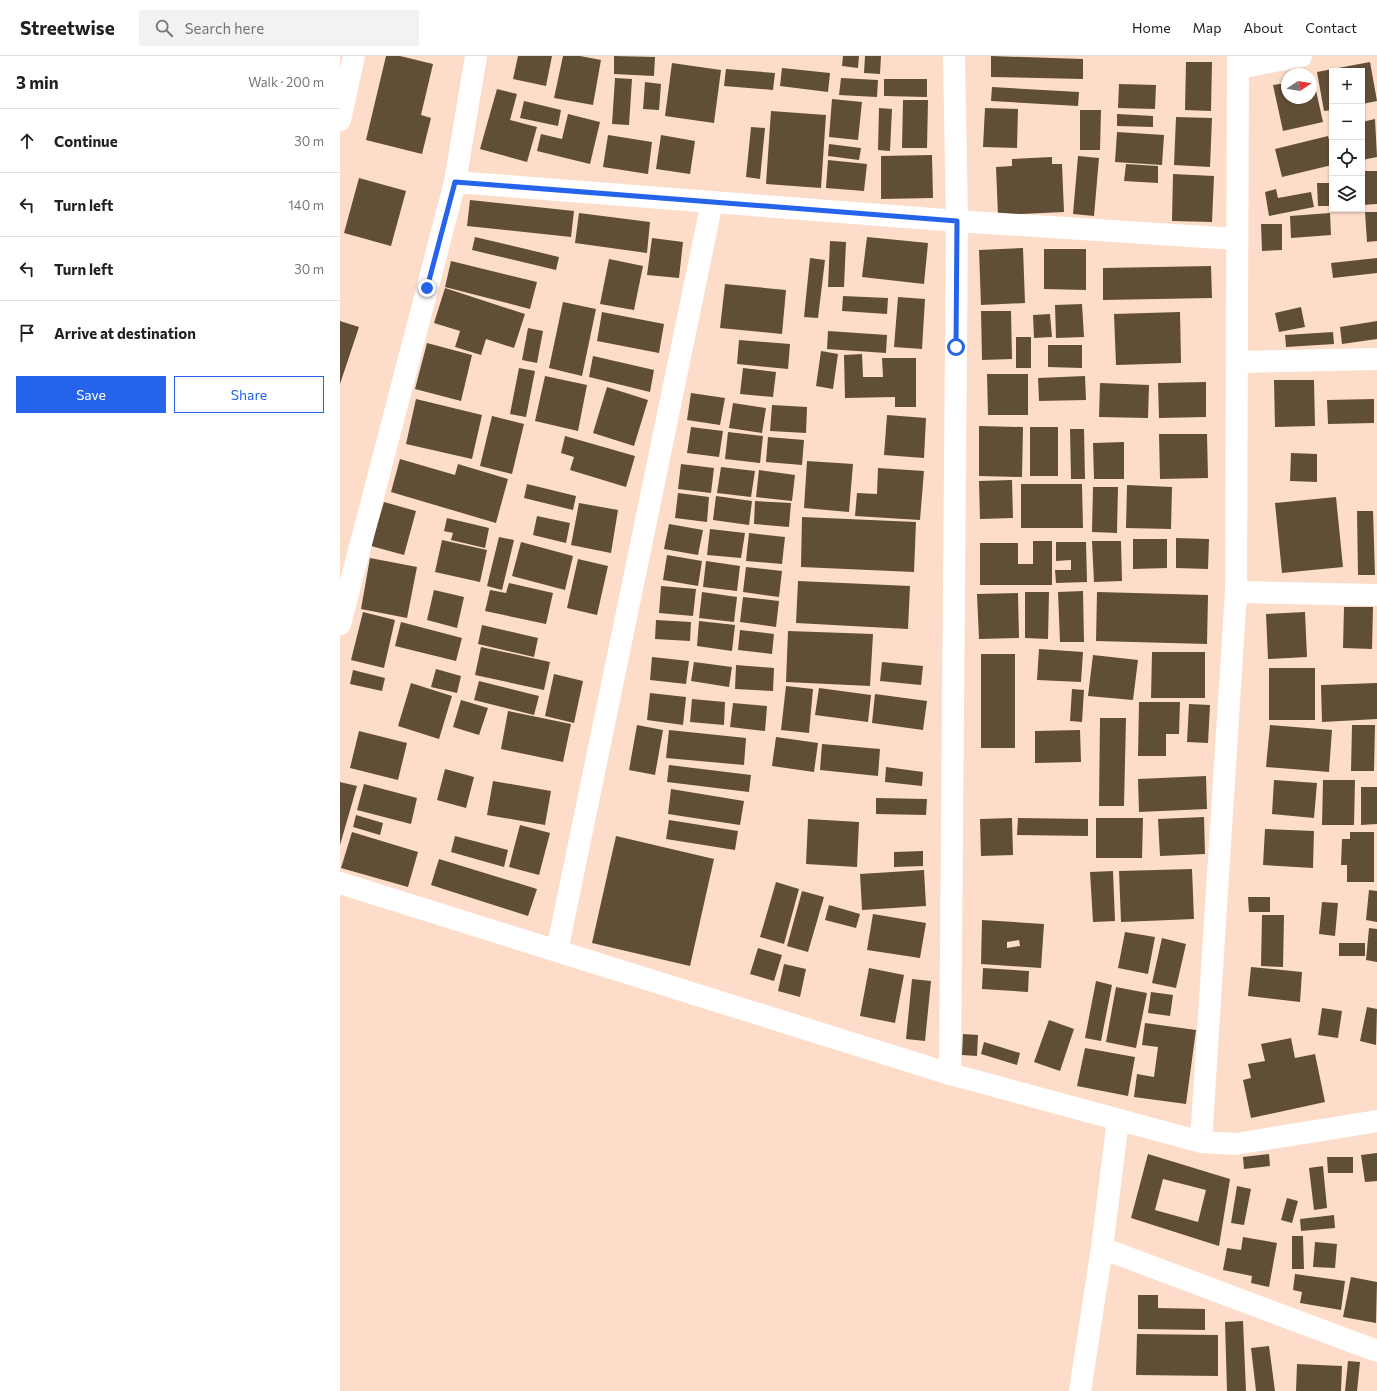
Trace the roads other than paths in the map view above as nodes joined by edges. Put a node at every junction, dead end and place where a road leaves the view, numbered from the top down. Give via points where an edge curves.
1 (354, 56) edge
2 (476, 56) edge
3 (954, 56) edge
4 (1301, 56) edge
5 (1238, 62) edge
6 (340, 120) edge
7 (455, 182) junction
8 (712, 202) junction
9 (957, 221) junction
10 (1236, 238) junction
11 (1377, 359) edge
12 (1238, 362) junction
13 (1236, 592) junction
14 (1377, 595) edge
15 (340, 624) edge
16 (340, 883) edge
17 (557, 951) junction
18 (950, 1074) junction
19 (1118, 1120) junction
20 (1377, 1121) edge
21 (1201, 1142) junction
22 (1102, 1248) junction
23 (1377, 1351) edge
24 (1080, 1391) edge

1 - 6 street
2 - 7 street
3 - 9 street
4 - 5 street
5 - 10 street
7 - 8 street
7 - 15 street
8 - 9 street
8 - 17 street
9 - 10 street
9 - 18 street
10 - 12 street
11 - 12 street
12 - 13 street
13 - 14 street
13 - 21 street
16 - 17 street
17 - 18 street
18 - 19 street
19 - 21 street
19 - 22 street
20 - 21 street via 1236,1144
22 - 23 street
22 - 24 street

